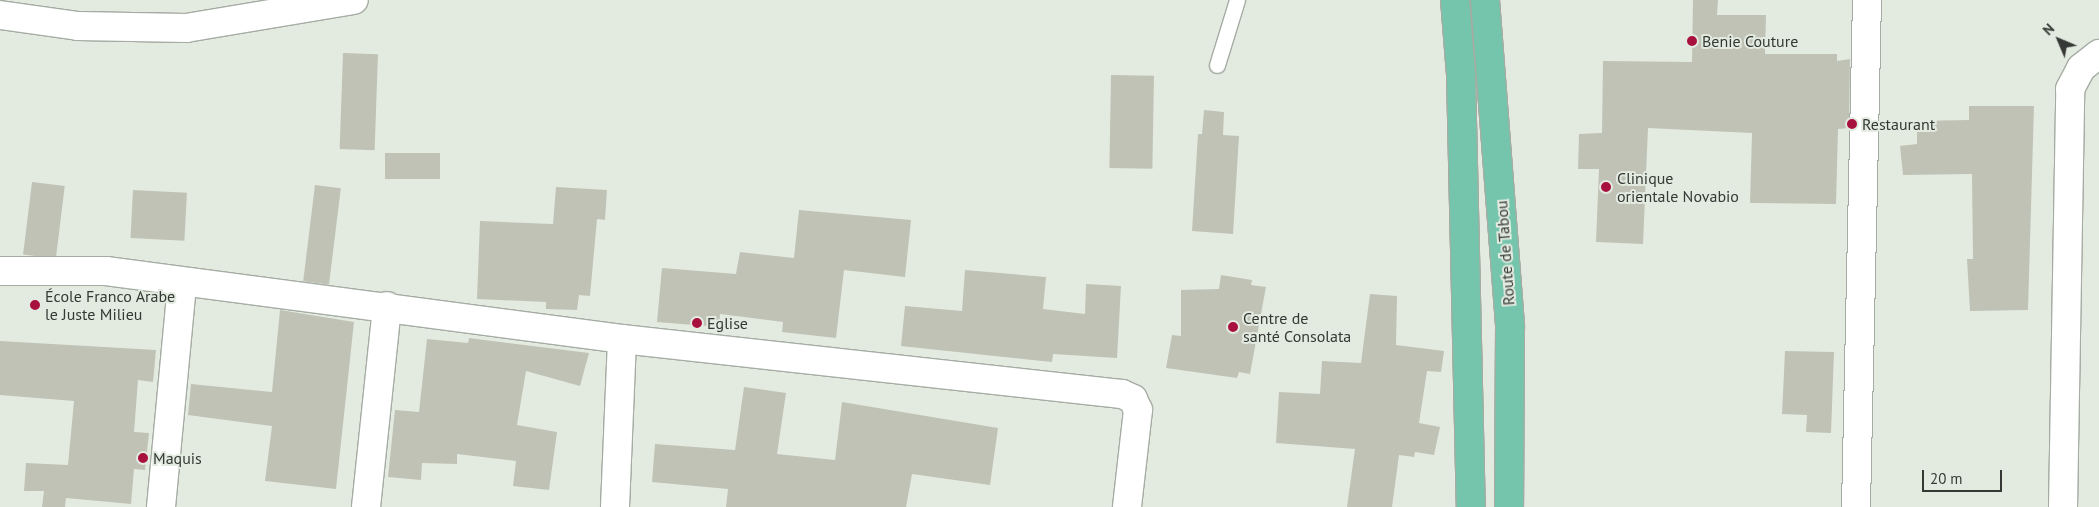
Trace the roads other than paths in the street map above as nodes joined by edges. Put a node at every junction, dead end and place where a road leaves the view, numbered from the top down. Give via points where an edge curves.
1 (354, 0) edge
2 (1237, 0) edge
3 (1455, 0) edge
4 (1485, 0) edge
5 (1867, 0) edge
6 (0, 15) edge
7 (2099, 54) edge
8 (1217, 65) dead end
9 (0, 271) edge
10 (182, 283) junction
11 (387, 306) junction
12 (622, 339) junction
13 (161, 507) edge
14 (366, 507) edge
15 (615, 507) edge
16 (1127, 507) edge
17 (1471, 507) edge
18 (1509, 507) edge
19 (1856, 507) edge
20 (2064, 507) edge

1 - 6 street via 186,28 78,26
2 - 8 lane
3 - 17 main road via 1461,76
4 - 18 main road, Route de Tabou via 1510,327
5 - 19 street
7 - 20 street via 2081,68 2070,89
9 - 10 street via 106,271
10 - 11 street
10 - 13 street
11 - 12 street
11 - 14 street
12 - 15 street
12 - 16 street via 1122,394 1133,399 1138,410

